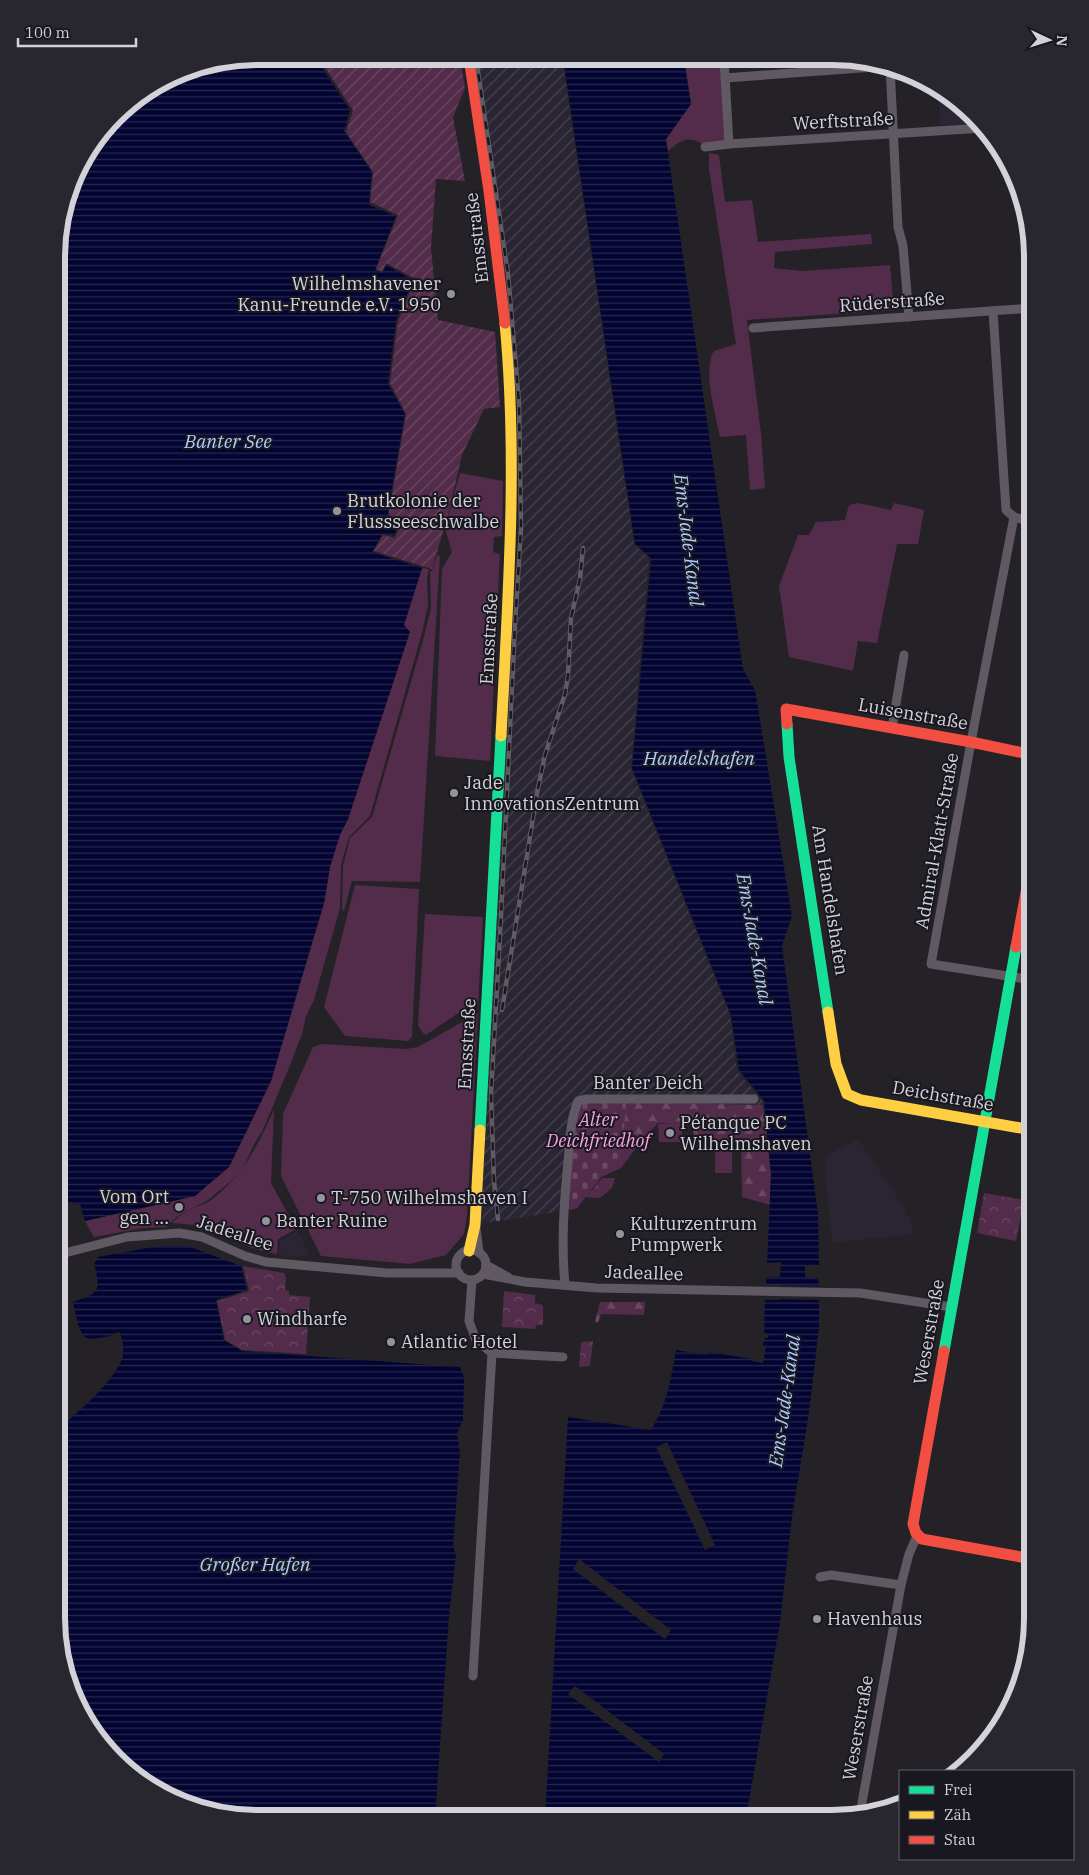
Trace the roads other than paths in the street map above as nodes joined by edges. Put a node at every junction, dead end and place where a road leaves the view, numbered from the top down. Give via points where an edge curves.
1 (470, 65) edge
2 (724, 65) edge
3 (863, 68) edge
4 (890, 74) edge
5 (725, 78) junction
6 (975, 129) edge
7 (894, 134) junction
8 (729, 144) junction
9 (705, 147) dead end
10 (1024, 309) edge
11 (992, 311) junction
12 (909, 317) junction
13 (753, 328) dead end
14 (1014, 517) junction
15 (1024, 520) edge
16 (904, 655) dead end
17 (786, 709) joint
18 (892, 728) junction
19 (971, 742) junction
20 (1024, 752) edge
21 (1024, 898) edge
22 (1010, 976) junction
23 (1024, 979) edge
24 (848, 1094) joint
25 (754, 1098) dead end
26 (985, 1122) junction
27 (1024, 1129) edge
28 (474, 1252) junction
29 (65, 1253) edge
30 (457, 1263) junction
31 (485, 1270) junction
32 (435, 1272) junction
33 (459, 1273) junction
34 (472, 1280) junction
35 (565, 1285) junction
36 (951, 1307) junction
37 (492, 1353) junction
38 (563, 1358) dead end
39 (917, 1536) junction
40 (1024, 1558) edge
41 (820, 1577) dead end
42 (901, 1585) junction
43 (473, 1676) dead end
44 (861, 1807) edge

1 - 28 street, Emsstraße via 498,266 508,364 512,473
2 - 5 street
3 - 5 street
4 - 7 street
5 - 8 street
6 - 7 street, Werftstraße
7 - 8 street, Werftstraße
7 - 12 street via 898,226 904,246
8 - 9 street, Werftstraße
10 - 11 street, Rüderstraße
11 - 12 street, Rüderstraße
11 - 14 street via 1006,510
12 - 13 street, Rüderstraße
14 - 15 street
14 - 19 street, Admiral-Klatt-Straße
16 - 18 street
17 - 18 street, Luisenstraße
17 - 24 street, Am Handelshafen via 790,757 836,1064
18 - 19 street, Luisenstraße
19 - 20 street, Luisenstraße
19 - 22 street, Admiral-Klatt-Straße via 931,964
21 - 22 street, Weserstraße
22 - 23 street
22 - 26 street, Weserstraße
24 - 26 street, Deichstraße via 861,1100
25 - 35 street, Banter Deich via 578,1101 572,1116 565,1198
26 - 27 street, Deichstraße
26 - 36 street, Weserstraße
28 - 30 street via 461,1255
28 - 31 street via 484,1258
29 - 32 street, Jadeallee via 127,1237 179,1233 202,1237 266,1262 387,1273
30 - 32 street, Jadeallee
30 - 33 street
31 - 34 street
31 - 35 street, Jadeallee via 525,1282
32 - 33 street, Jadeallee
33 - 34 street
34 - 37 street via 470,1326 476,1340
35 - 36 street, Jadeallee via 638,1290 860,1293
36 - 39 street, Weserstraße via 914,1517
37 - 38 street
37 - 43 street
39 - 40 street
39 - 42 street, Weserstraße
41 - 42 street via 831,1575
42 - 44 street, Weserstraße

